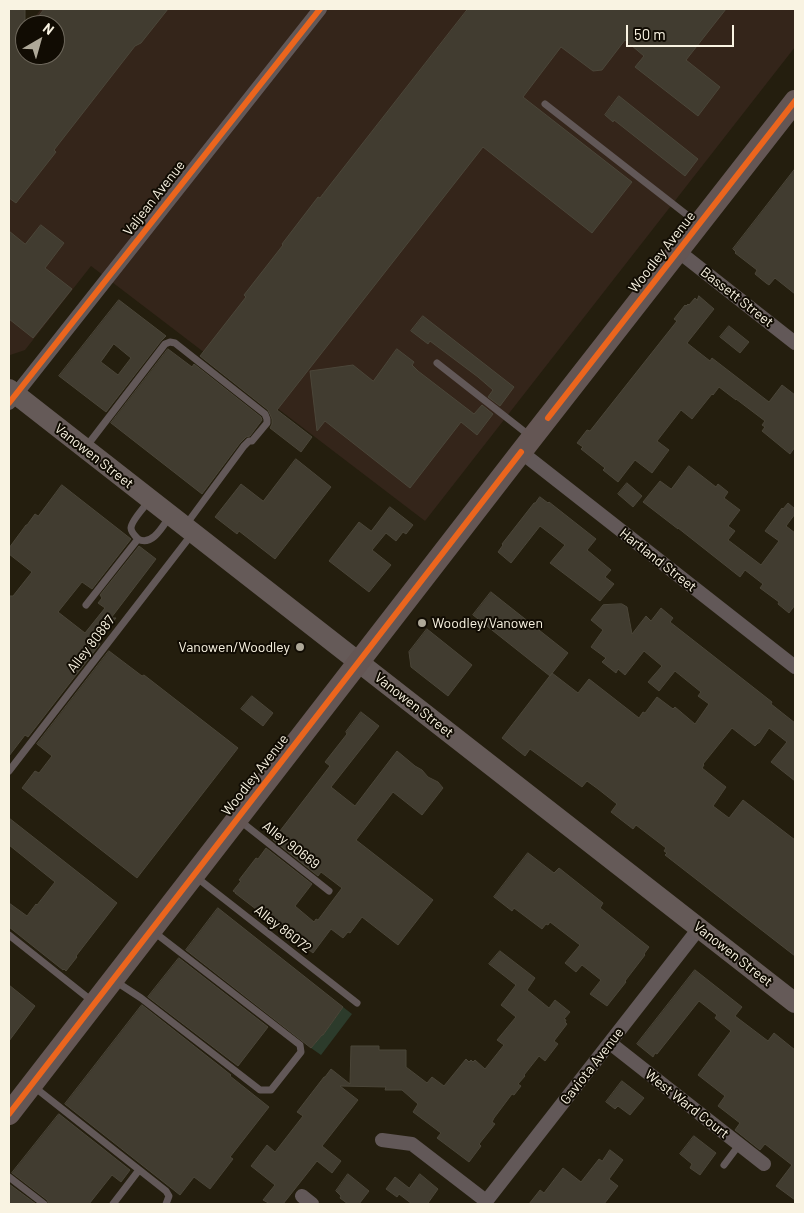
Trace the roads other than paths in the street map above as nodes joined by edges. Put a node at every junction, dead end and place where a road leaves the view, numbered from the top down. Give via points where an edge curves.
1 (320, 9) edge
2 (795, 100) edge
3 (545, 104) dead end
4 (699, 224) junction
5 (678, 251) junction
6 (795, 343) edge
7 (437, 363) dead end
8 (11, 396) edge
9 (527, 445) junction
10 (85, 449) junction
11 (150, 500) junction
12 (183, 525) junction
13 (138, 539) junction
14 (86, 605) dead end
15 (360, 662) junction
16 (795, 667) edge
17 (9, 771) edge
18 (237, 819) junction
19 (194, 875) junction
20 (329, 891) dead end
21 (700, 927) junction
22 (151, 930) junction
23 (9, 935) edge
24 (113, 979) junction
25 (792, 997) edge
26 (94, 1003) junction
27 (357, 1003) dead end
28 (610, 1043) junction
29 (31, 1085) junction
30 (9, 1114) edge
31 (382, 1140) dead end
32 (739, 1145) junction
33 (764, 1164) dead end
34 (724, 1165) dead end
35 (139, 1170) junction
36 (9, 1178) edge
37 (485, 1203) edge
38 (44, 1204) edge
39 (113, 1204) edge
40 (166, 1204) edge

1 - 8 street, Valjean Avenue
2 - 4 main road, Woodley Avenue
3 - 4 lane
4 - 5 main road, Woodley Avenue
5 - 6 street, Bassett Street
5 - 9 main road, Woodley Avenue
7 - 9 lane
8 - 10 main road, Vanowen Street
9 - 15 main road, Woodley Avenue
9 - 16 street, Hartland Street
10 - 11 main road, Vanowen Street
10 - 12 lane via 165,344 175,343 268,418
11 - 12 main road, Vanowen Street
11 - 13 lane via 131,528
12 - 13 lane via 149,541
12 - 15 main road, Vanowen Street
12 - 17 lane, Alley 80887
13 - 14 lane
15 - 18 main road, Woodley Avenue
15 - 21 main road, Vanowen Street
18 - 19 main road, Woodley Avenue
18 - 20 lane, Alley 90669
19 - 22 main road, Woodley Avenue
19 - 27 lane, Alley 86072
21 - 25 main road, Vanowen Street
21 - 28 street, Gaviota Avenue
22 - 24 main road, Woodley Avenue
22 - 24 lane via 300,1045 301,1052 271,1090 260,1090
23 - 26 lane
24 - 26 main road, Woodley Avenue
26 - 29 main road, Woodley Avenue
28 - 32 street, West Ward Court
28 - 37 street, Gaviota Avenue
29 - 30 main road, Woodley Avenue
29 - 35 lane
31 - 37 street via 412,1144
32 - 33 street, West Ward Court
32 - 34 lane
35 - 39 lane
35 - 40 lane via 168,1193
36 - 38 lane

